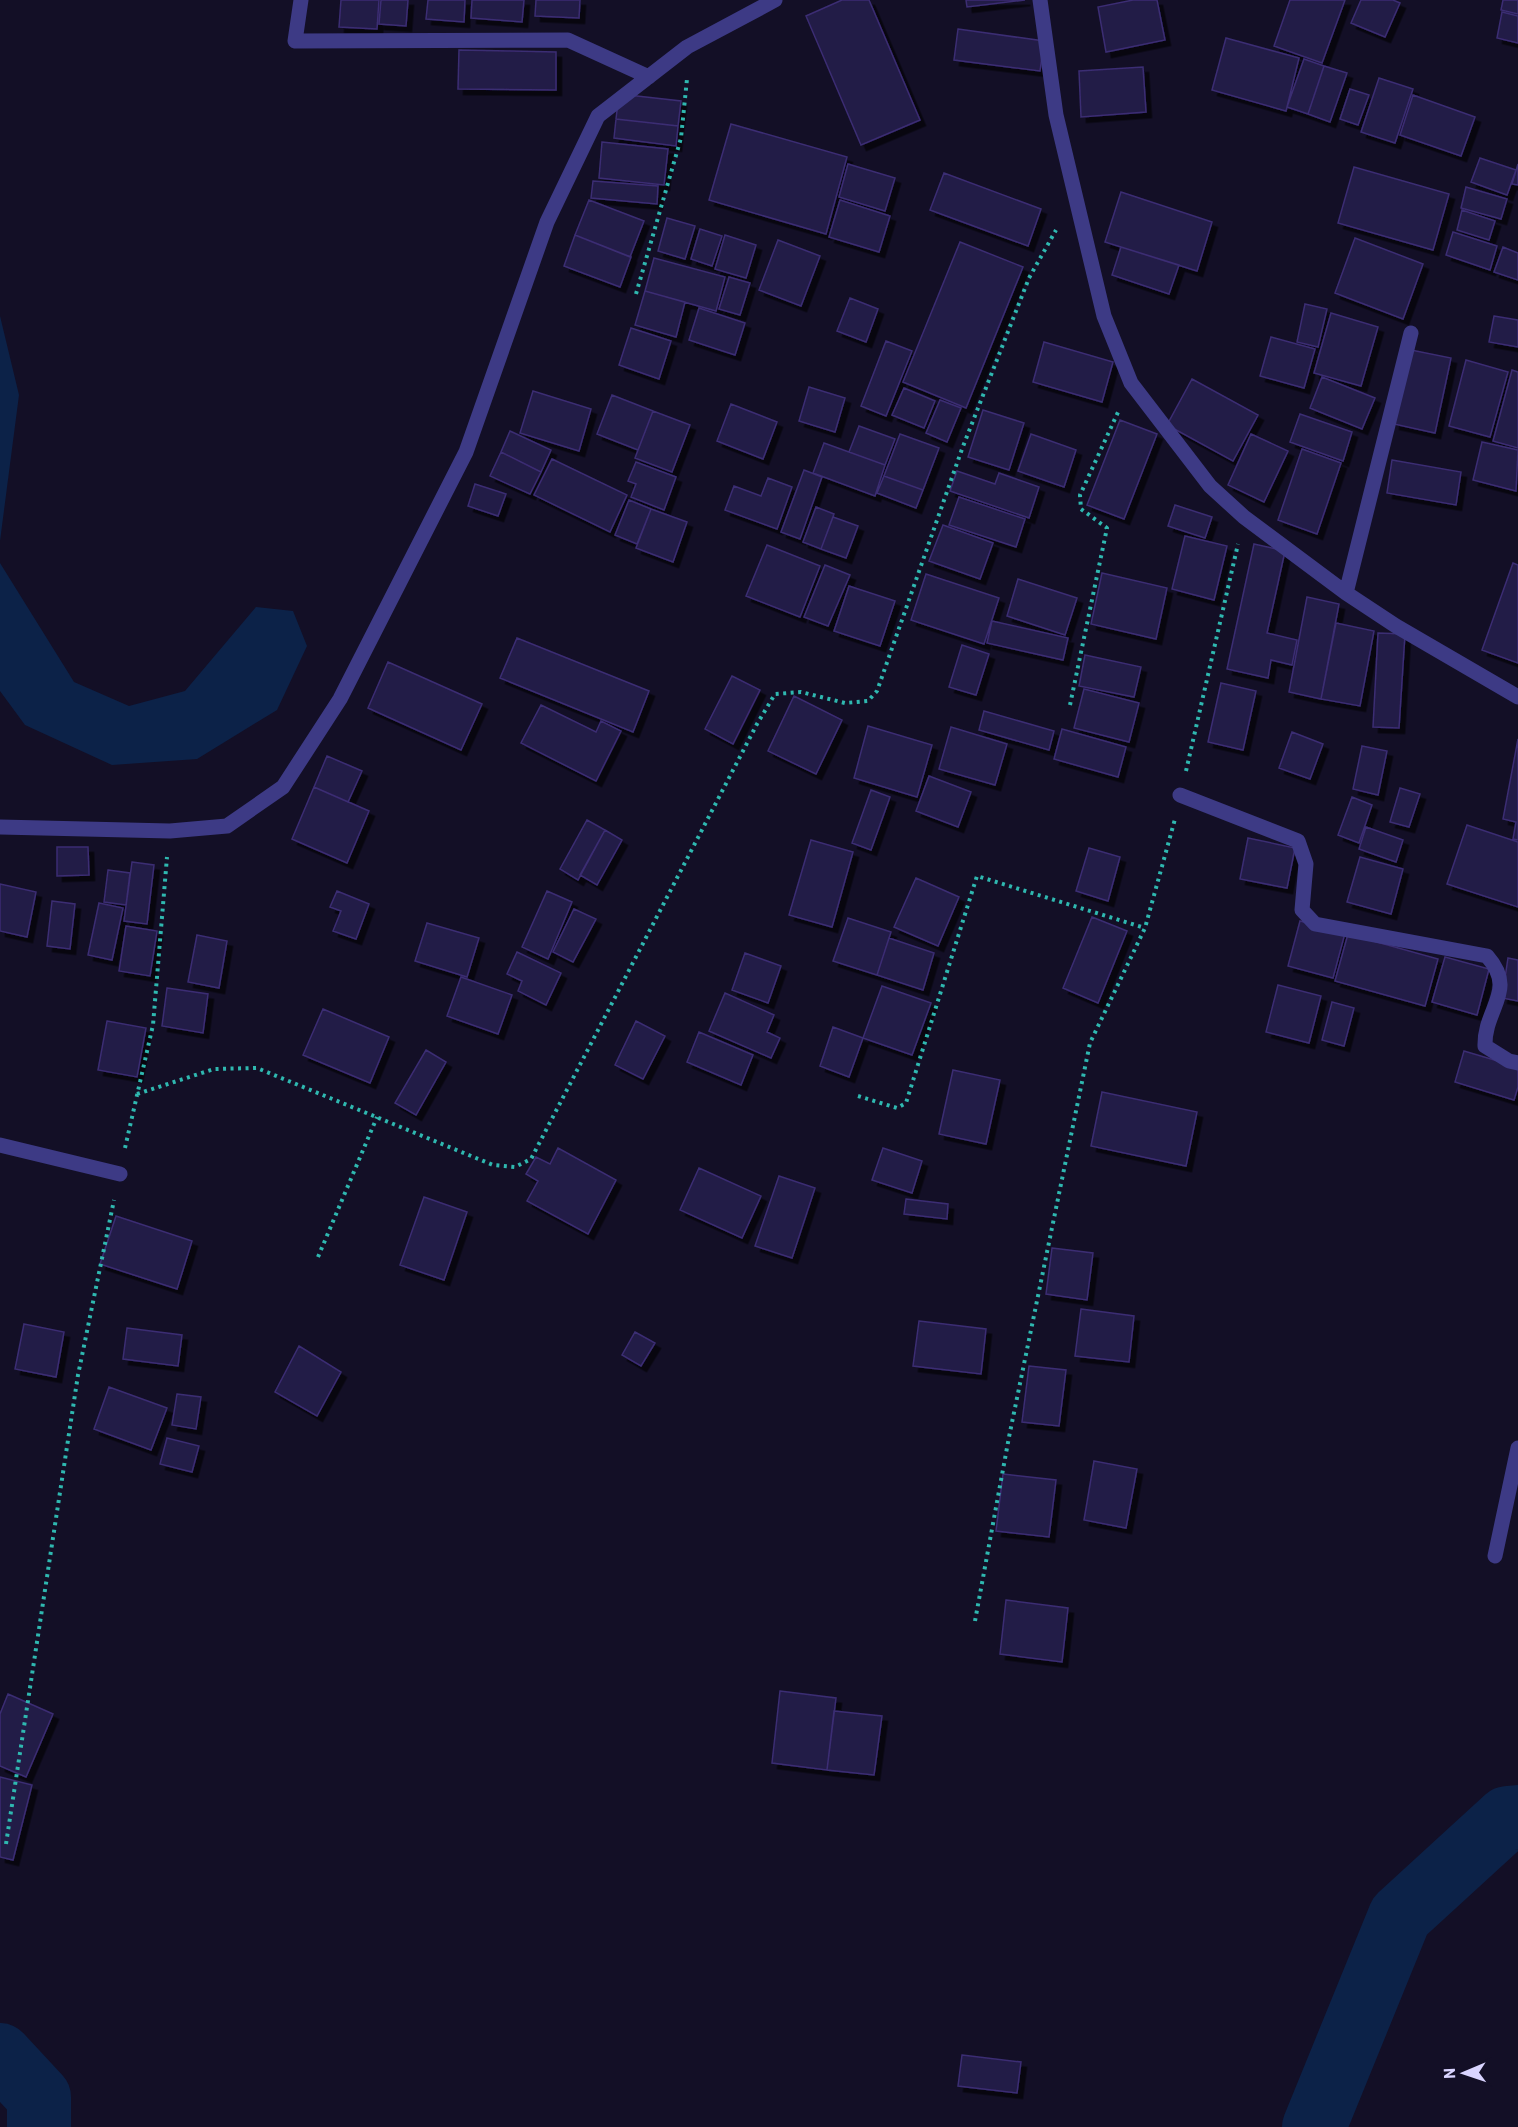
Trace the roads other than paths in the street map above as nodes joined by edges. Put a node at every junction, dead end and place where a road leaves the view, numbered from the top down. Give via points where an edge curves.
1 (301, 0) edge
2 (775, 0) edge
3 (1040, 0) edge
4 (650, 77) junction
5 (1411, 333) dead end
6 (1346, 593) junction
7 (1518, 697) edge
8 (1180, 795) road end
9 (0, 826) edge
10 (1518, 1063) edge
11 (0, 1145) edge
12 (120, 1174) road end
13 (1518, 1448) edge
14 (1495, 1556) dead end

1 - 4 street via 295,41 568,40
2 - 4 street via 687,47
3 - 6 street via 1056,115 1075,195 1104,316 1131,383 1209,486
4 - 9 street via 598,116 547,222 466,452 340,699 283,787 227,826 170,831
5 - 6 street
6 - 7 street
8 - 10 street via 1298,841 1306,864 1302,910 1315,924 1487,957 1499,969 1502,990 1484,1029 1485,1046
11 - 12 street
13 - 14 street

